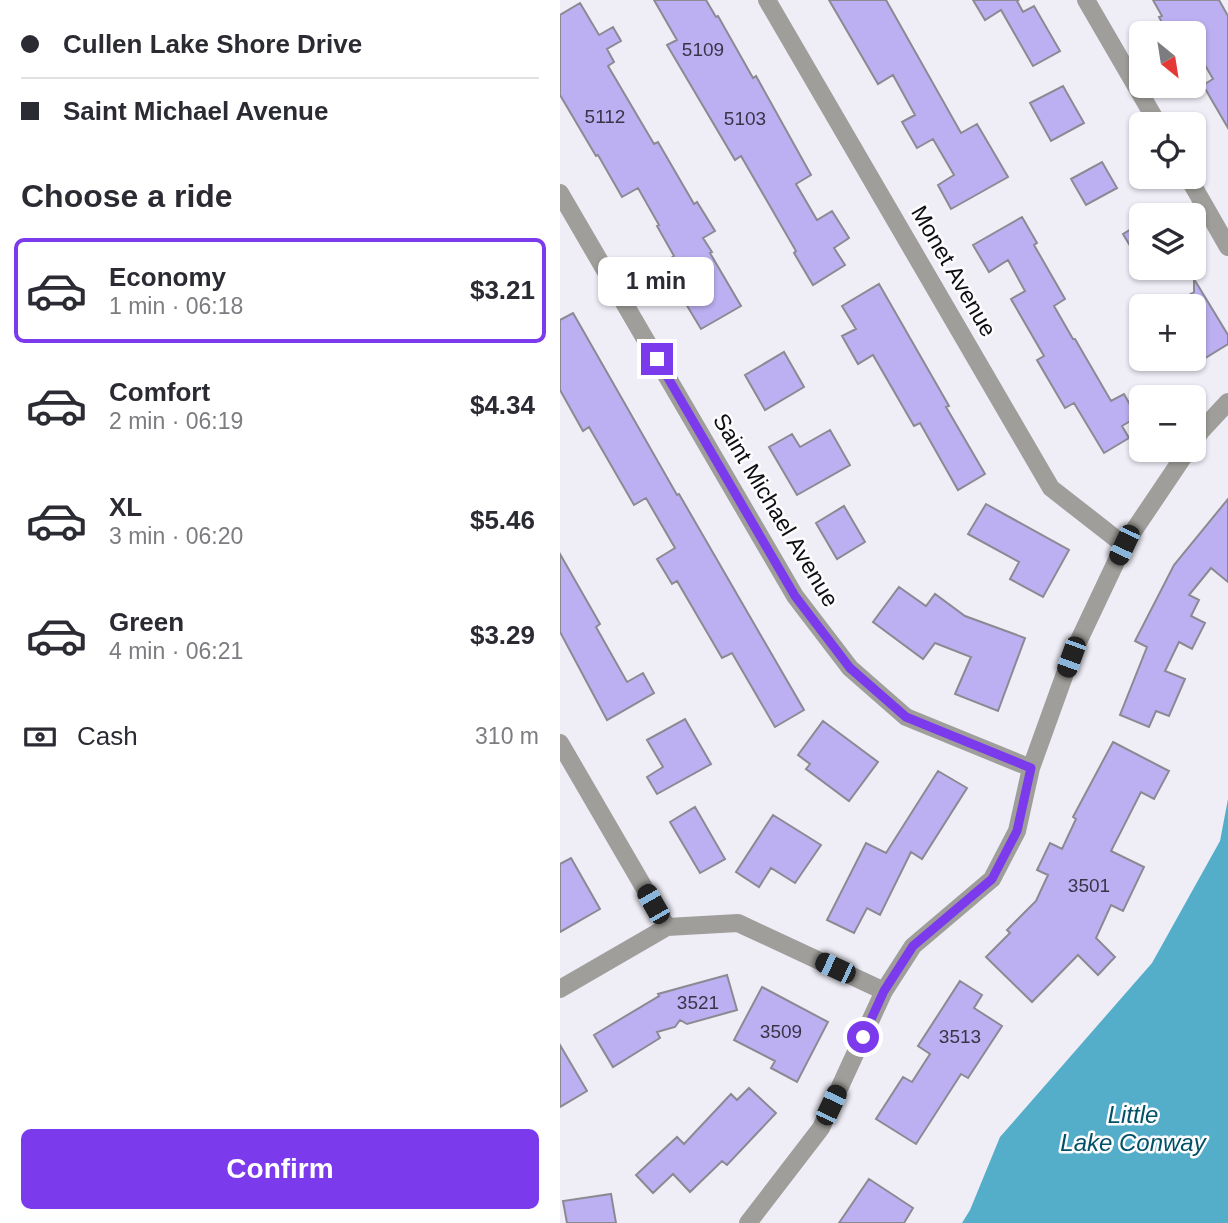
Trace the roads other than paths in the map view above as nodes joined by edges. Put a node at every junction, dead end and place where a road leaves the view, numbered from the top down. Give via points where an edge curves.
1 (767, 0) edge
2 (1086, 0) edge
3 (1151, 112) edge
4 (1195, 189) edge
5 (560, 193) edge
6 (1228, 247) edge
7 (1228, 402) edge
8 (1206, 425) edge
9 (1180, 462) edge
10 (1124, 545) junction
11 (560, 743) edge
12 (1031, 768) junction
13 (667, 927) junction
14 (560, 989) edge
15 (884, 991) junction
16 (748, 1223) edge

1 - 10 street, Monet Avenue via 1051,488
2 - 3 street
4 - 6 street
5 - 12 street, Saint Michael Avenue via 795,596 850,668 906,717
7 - 8 street
9 - 10 street
10 - 12 street via 1071,657
11 - 13 street
12 - 15 street via 1017,831 992,879 913,946
13 - 14 street
13 - 15 street via 738,923
15 - 16 street via 821,1128

